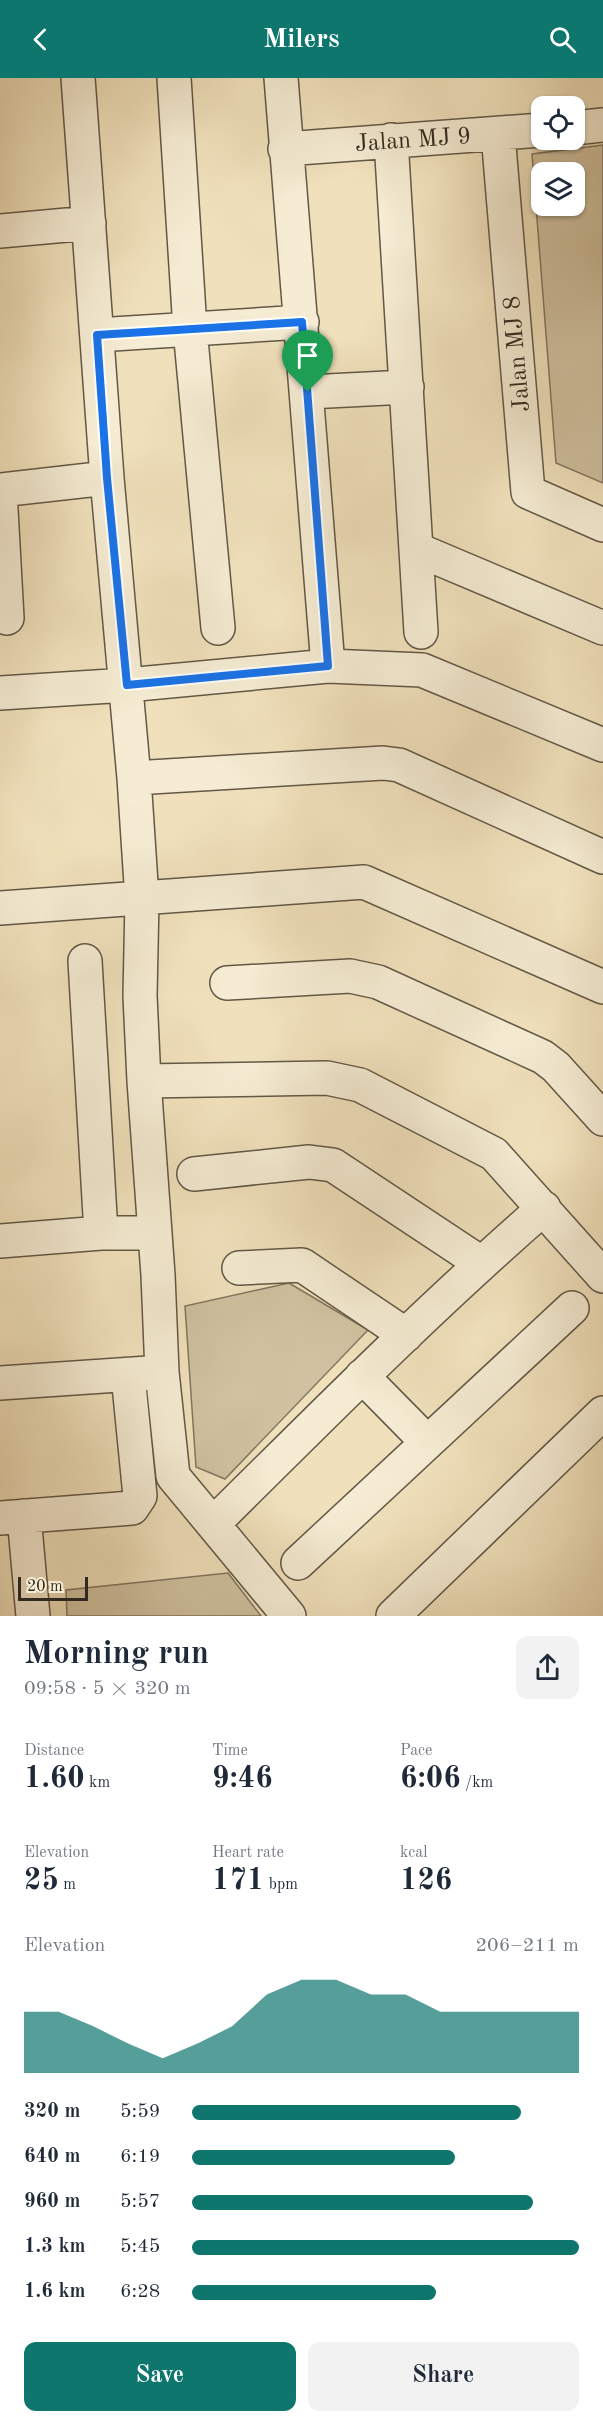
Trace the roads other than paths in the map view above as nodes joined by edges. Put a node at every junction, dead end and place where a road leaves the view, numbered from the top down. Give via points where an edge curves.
1 (78, 78) edge
2 (174, 78) edge
3 (281, 78) edge
4 (603, 125) edge
5 (585, 127) edge
6 (531, 131) edge
7 (498, 134) junction
8 (391, 140) junction
9 (285, 148) junction
10 (89, 223) junction
11 (0, 231) edge
12 (302, 322) junction
13 (190, 329) junction
14 (97, 335) junction
15 (407, 387) junction
16 (308, 392) junction
17 (107, 478) junction
18 (0, 490) edge
19 (603, 525) edge
20 (416, 549) junction
21 (7, 618) dead end
22 (218, 628) dead end
23 (603, 628) edge
24 (421, 632) dead end
25 (328, 666) junction
26 (127, 685) junction
27 (0, 693) edge
28 (603, 745) edge
29 (134, 778) junction
30 (603, 857) edge
31 (142, 899) junction
32 (0, 908) edge
33 (85, 961) dead end
34 (227, 983) dead end
35 (603, 987) edge
36 (144, 1082) junction
37 (603, 1119) edge
38 (194, 1174) dead end
39 (544, 1208) junction
40 (101, 1233) junction
41 (155, 1233) junction
42 (0, 1241) edge
43 (481, 1263) junction
44 (238, 1268) dead end
45 (603, 1276) edge
46 (572, 1308) dead end
47 (406, 1335) junction
48 (162, 1372) junction
49 (128, 1375) junction
50 (362, 1376) junction
51 (0, 1383) edge
52 (603, 1413) edge
53 (427, 1442) junction
54 (12, 1517) edge
55 (214, 1524) junction
56 (298, 1563) dead end
57 (33, 1616) edge
58 (289, 1616) edge
59 (393, 1616) edge

1 - 10 street
2 - 13 street
3 - 9 street
4 - 5 street
6 - 7 street, Jalan MJ 9
7 - 8 street, Jalan MJ 9
7 - 19 street, Jalan MJ 8 via 528,492
8 - 9 street, Jalan MJ 9
8 - 15 street
9 - 12 street
10 - 11 street
10 - 14 street
12 - 13 street
12 - 16 street
13 - 14 street
13 - 22 street
14 - 17 street
15 - 16 street
15 - 20 street
16 - 25 street
17 - 18 street
17 - 26 street
18 - 21 street
20 - 23 street
20 - 24 street
25 - 26 street
25 - 28 street via 422,670
26 - 27 street
26 - 29 street
29 - 30 street via 399,765
29 - 31 street
31 - 32 street
31 - 35 street via 364,882
31 - 36 street via 140,996
33 - 40 street
34 - 37 street via 350,976 378,982 543,1057 556,1066
36 - 39 street via 327,1078 360,1085 494,1154
36 - 41 street
38 - 43 street via 309,1162 333,1165
39 - 43 street
39 - 45 street
40 - 41 street
40 - 42 street
41 - 48 street
43 - 47 street
44 - 47 street via 302,1264
46 - 53 street
47 - 50 street
48 - 49 street
48 - 55 street via 173,1476
49 - 51 street
49 - 54 street via 140,1496 132,1508
50 - 53 street
50 - 55 street
52 - 59 street
53 - 56 street
54 - 57 street
55 - 58 street

